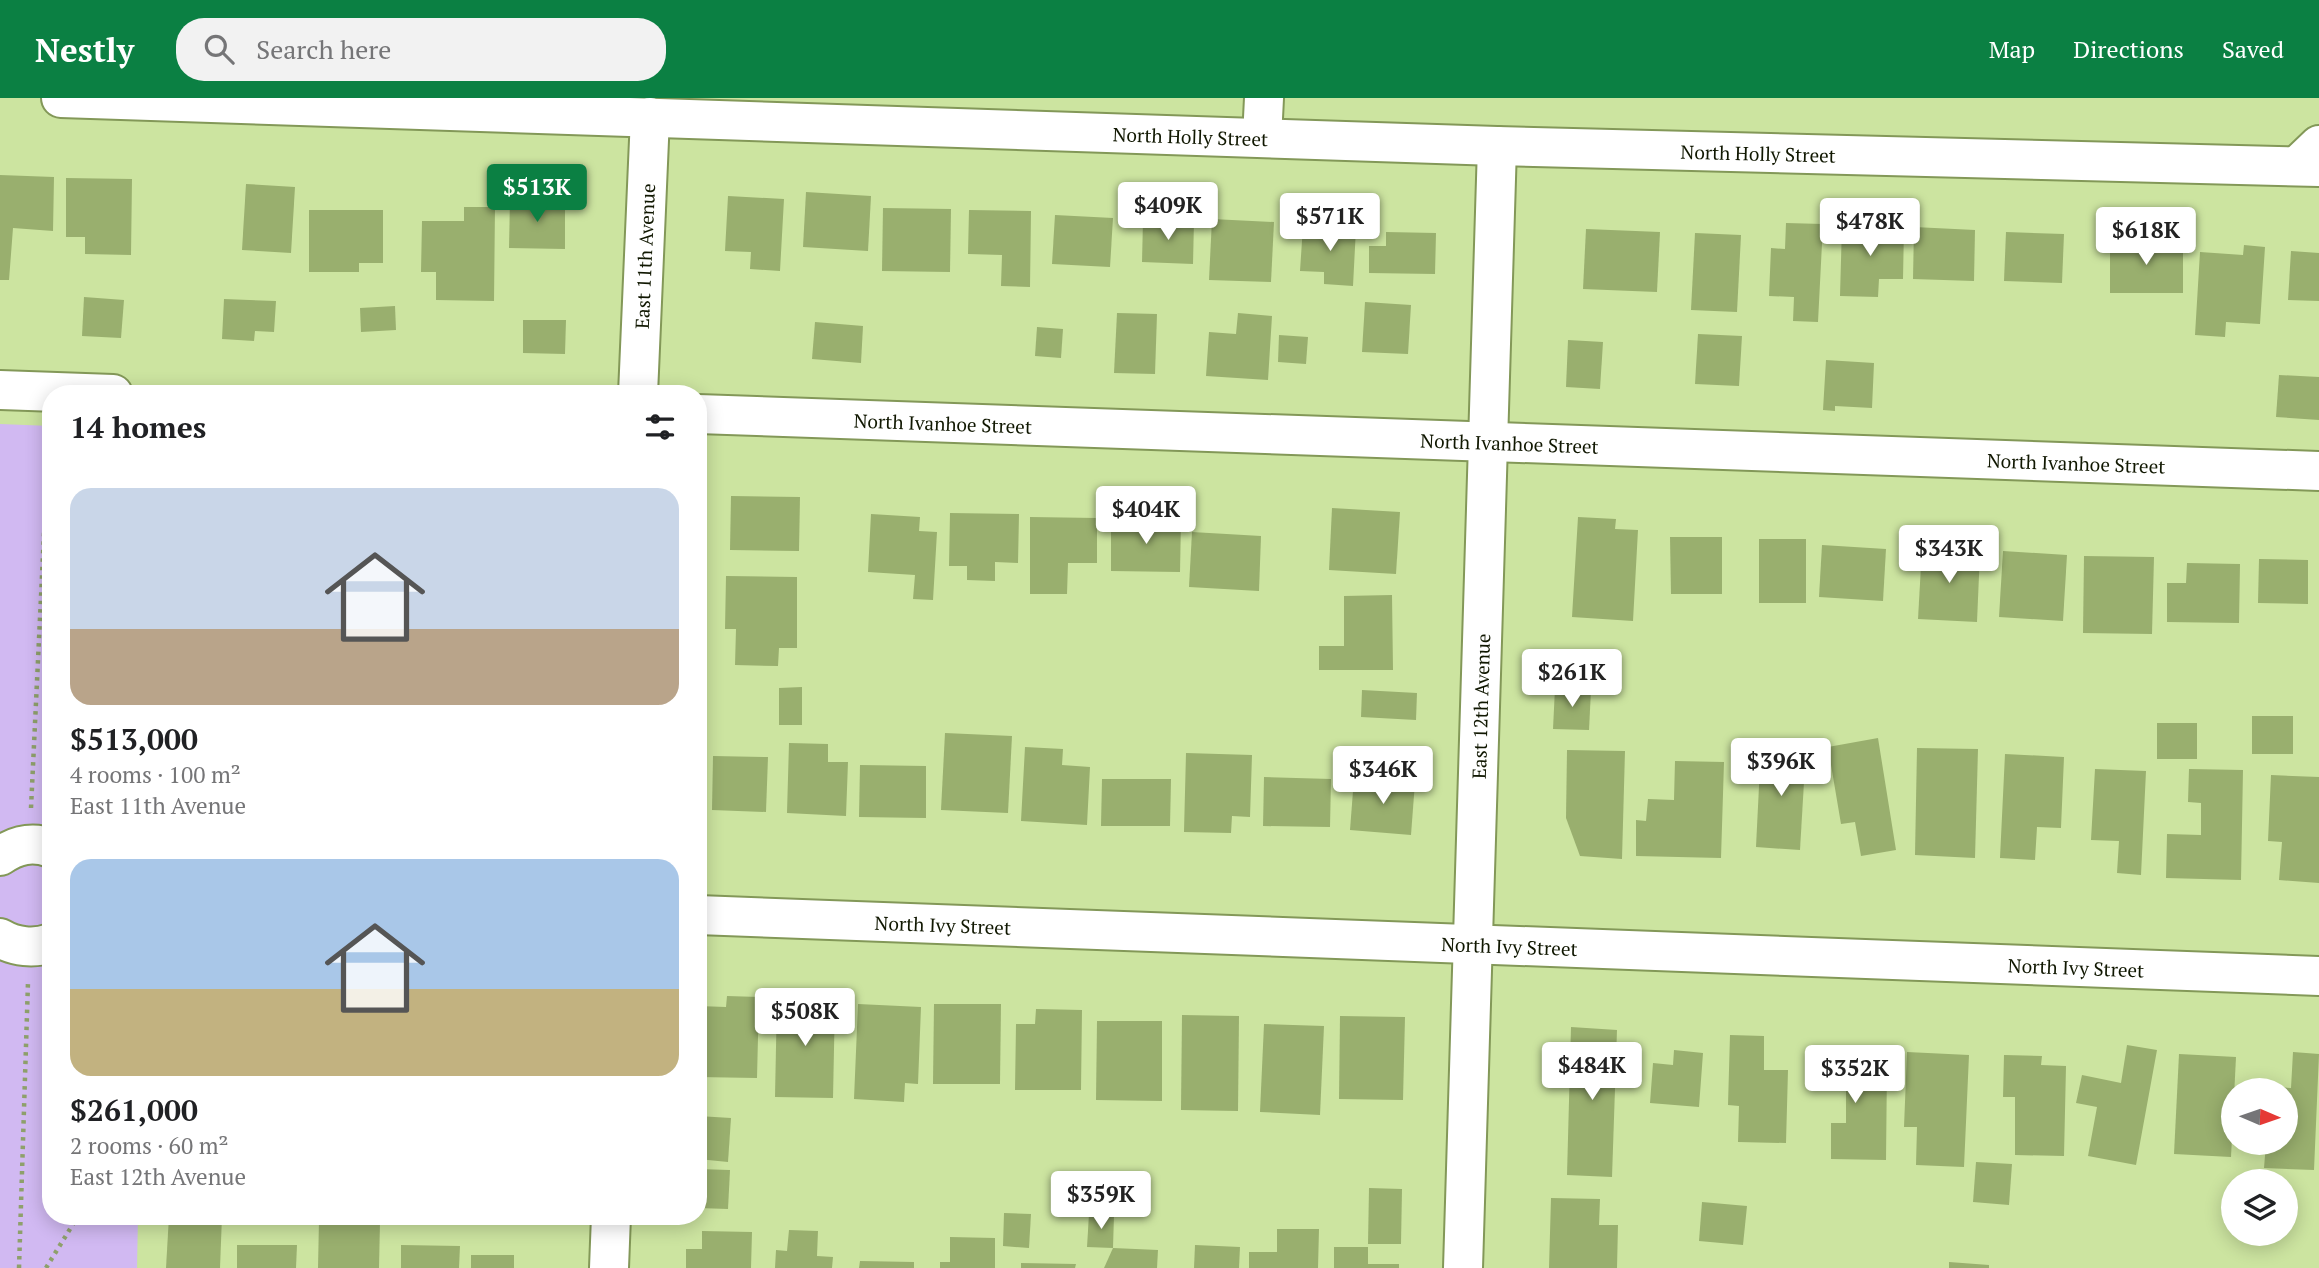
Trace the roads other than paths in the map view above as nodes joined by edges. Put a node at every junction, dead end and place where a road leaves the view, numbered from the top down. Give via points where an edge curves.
1 (61, 98) edge
2 (1264, 98) edge
3 (195, 100) edge
4 (650, 117) junction
5 (1262, 138) junction
6 (1497, 146) junction
7 (2312, 160) edge
8 (638, 385) edge
9 (0, 390) edge
10 (42, 391) edge
11 (707, 414) edge
12 (1489, 442) junction
13 (2319, 471) edge
14 (707, 915) edge
15 (1473, 944) junction
16 (2319, 976) edge
17 (611, 1225) edge
18 (609, 1268) edge
19 (1463, 1268) edge

1 - 3 street, North Holly Street
2 - 5 street
3 - 4 street, North Holly Street
4 - 5 street, North Holly Street
4 - 8 street, East 11th Avenue
5 - 6 street, North Holly Street
6 - 7 street, North Holly Street
6 - 12 street, East 12th Avenue
9 - 10 street
11 - 12 street, North Ivanhoe Street
12 - 13 street, North Ivanhoe Street
12 - 15 street, East 12th Avenue
14 - 15 street, North Ivy Street
15 - 16 street, North Ivy Street
15 - 19 street, East 12th Avenue
17 - 18 street

